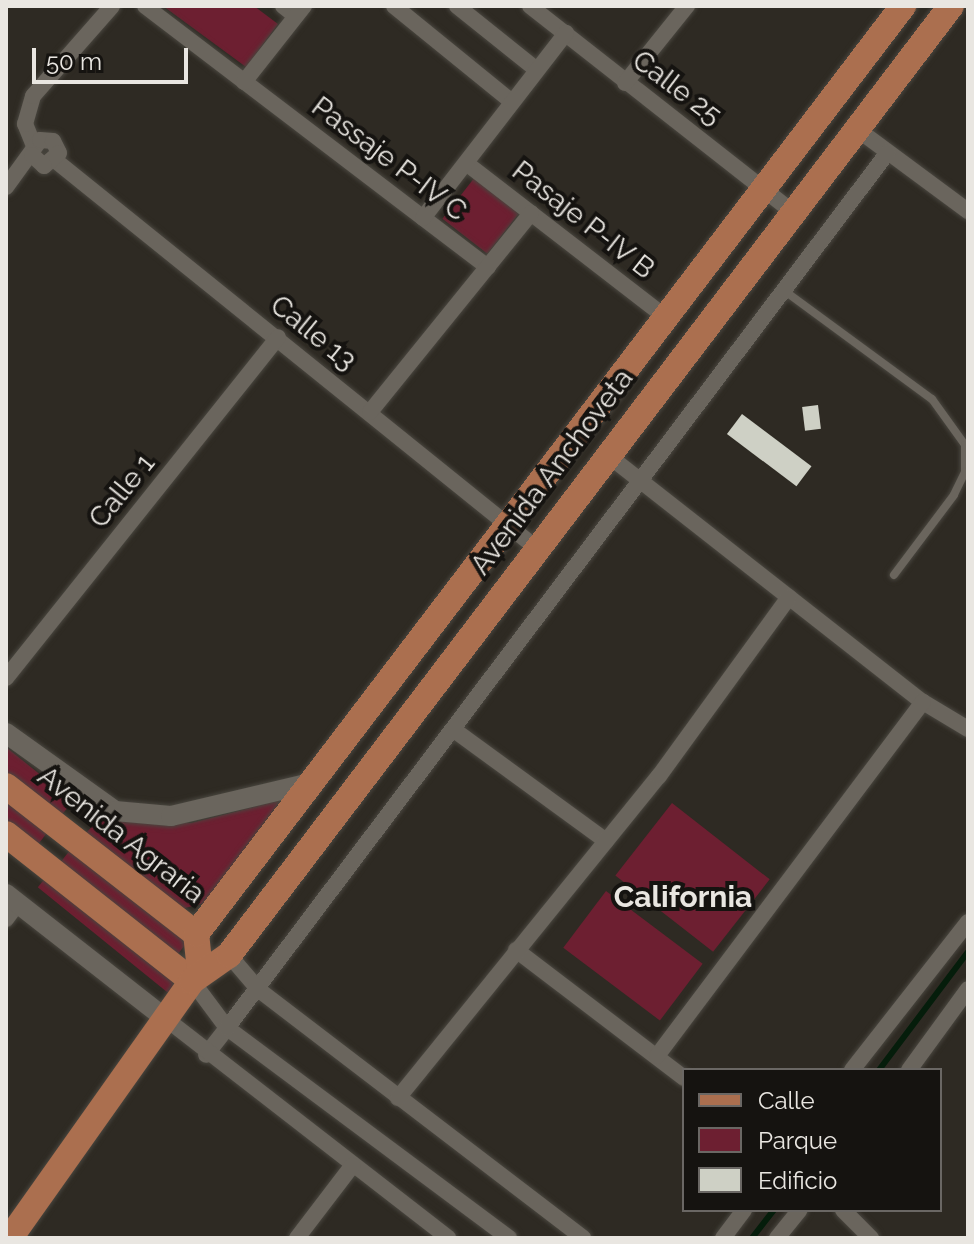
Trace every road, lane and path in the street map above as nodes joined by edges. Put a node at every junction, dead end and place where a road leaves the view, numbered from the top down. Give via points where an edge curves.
1 (112, 6) edge
2 (145, 6) edge
3 (394, 6) edge
4 (457, 6) edge
5 (530, 6) edge
6 (687, 6) edge
7 (951, 6) edge
8 (902, 7) edge
9 (294, 9) edge
10 (566, 33) junction
11 (537, 70) junction
12 (244, 82) junction
13 (625, 83) junction
14 (512, 102) junction
15 (857, 129) junction
16 (33, 150) junction
17 (888, 152) junction
18 (466, 163) junction
19 (8, 180) edge
20 (766, 188) junction
21 (968, 211) edge
22 (793, 212) junction
23 (531, 213) junction
24 (423, 218) junction
25 (488, 267) junction
26 (781, 288) junction
27 (668, 319) junction
28 (278, 337) junction
29 (370, 412) junction
30 (605, 453) junction
31 (640, 480) junction
32 (510, 527) junction
33 (535, 547) junction
34 (894, 575) dead end
35 (789, 597) junction
36 (6, 678) edge
37 (923, 702) junction
38 (968, 729) edge
39 (454, 730) junction
40 (6, 733) edge
41 (306, 784) junction
42 (6, 786) edge
43 (6, 834) edge
44 (606, 841) junction
45 (10, 905) edge
46 (968, 922) edge
47 (196, 934) junction
48 (516, 950) junction
49 (229, 955) junction
50 (196, 976) junction
51 (968, 989) edge
52 (259, 990) junction
53 (170, 1022) junction
54 (227, 1028) junction
55 (206, 1055) junction
56 (657, 1056) junction
57 (854, 1068) edge
58 (910, 1068) edge
59 (682, 1076) edge
60 (398, 1098) junction
61 (352, 1166) junction
62 (742, 1212) edge
63 (798, 1212) edge
64 (845, 1212) edge
65 (10, 1238) edge
66 (297, 1238) edge
67 (448, 1238) edge
68 (509, 1238) edge
69 (583, 1238) edge
70 (723, 1238) edge
71 (777, 1238) edge
72 (871, 1238) edge

1 - 16 street via 33,96 25,124
2 - 12 street, Passaje P-IV C
3 - 14 street
4 - 11 street
5 - 10 street, Calle 25
6 - 13 street
7 - 15 main road, Avenida Anchoveta
8 - 20 main road, Avenida Anchoveta
9 - 12 street
10 - 11 street
10 - 13 street, Calle 25
11 - 14 street
12 - 24 street, Passaje P-IV C
13 - 20 street, Calle 25
14 - 18 street
15 - 17 street
15 - 22 main road, Avenida Anchoveta
16 - 19 street
16 - 28 street, Calle 13 via 44,166 56,161
17 - 21 street
17 - 26 street
18 - 23 street, Pasaje P-IV B
18 - 24 street
20 - 22 street, Calle 25
20 - 27 main road, Avenida Anchoveta
22 - 30 main road, Avenida Anchoveta
23 - 25 street
23 - 27 street, Pasaje P-IV B
24 - 25 street, Passaje P-IV C
25 - 29 street
26 - 31 street
26 - 34 lane via 932,399 965,445 965,472 954,495
27 - 32 main road, Avenida Anchoveta
28 - 29 street, Calle 13
28 - 36 street, Calle 1
29 - 32 street, Calle 13
30 - 31 street
30 - 33 main road, Avenida Anchoveta
31 - 35 street
31 - 39 street
32 - 33 street, Calle 13
32 - 41 main road, Avenida Anchoveta
33 - 49 main road, Avenida Anchoveta
35 - 37 street
35 - 44 street
37 - 38 street
37 - 56 street
39 - 44 street
39 - 52 street
40 - 41 street via 115,811 171,816
41 - 47 main road, Avenida Anchoveta
42 - 47 main road, Avenida Agraria
43 - 50 main road
44 - 48 street
45 - 53 street
46 - 57 street
47 - 50 main road
48 - 56 street
48 - 60 street
49 - 50 main road, Avenida Anchoveta
49 - 52 street
50 - 53 main road
50 - 54 street
51 - 58 street
52 - 54 street
52 - 60 street
53 - 55 street
53 - 65 main road
54 - 55 street
54 - 68 street
55 - 61 street
56 - 59 street
60 - 69 street
61 - 66 street
61 - 67 street
62 - 70 street
63 - 71 street
64 - 72 street

